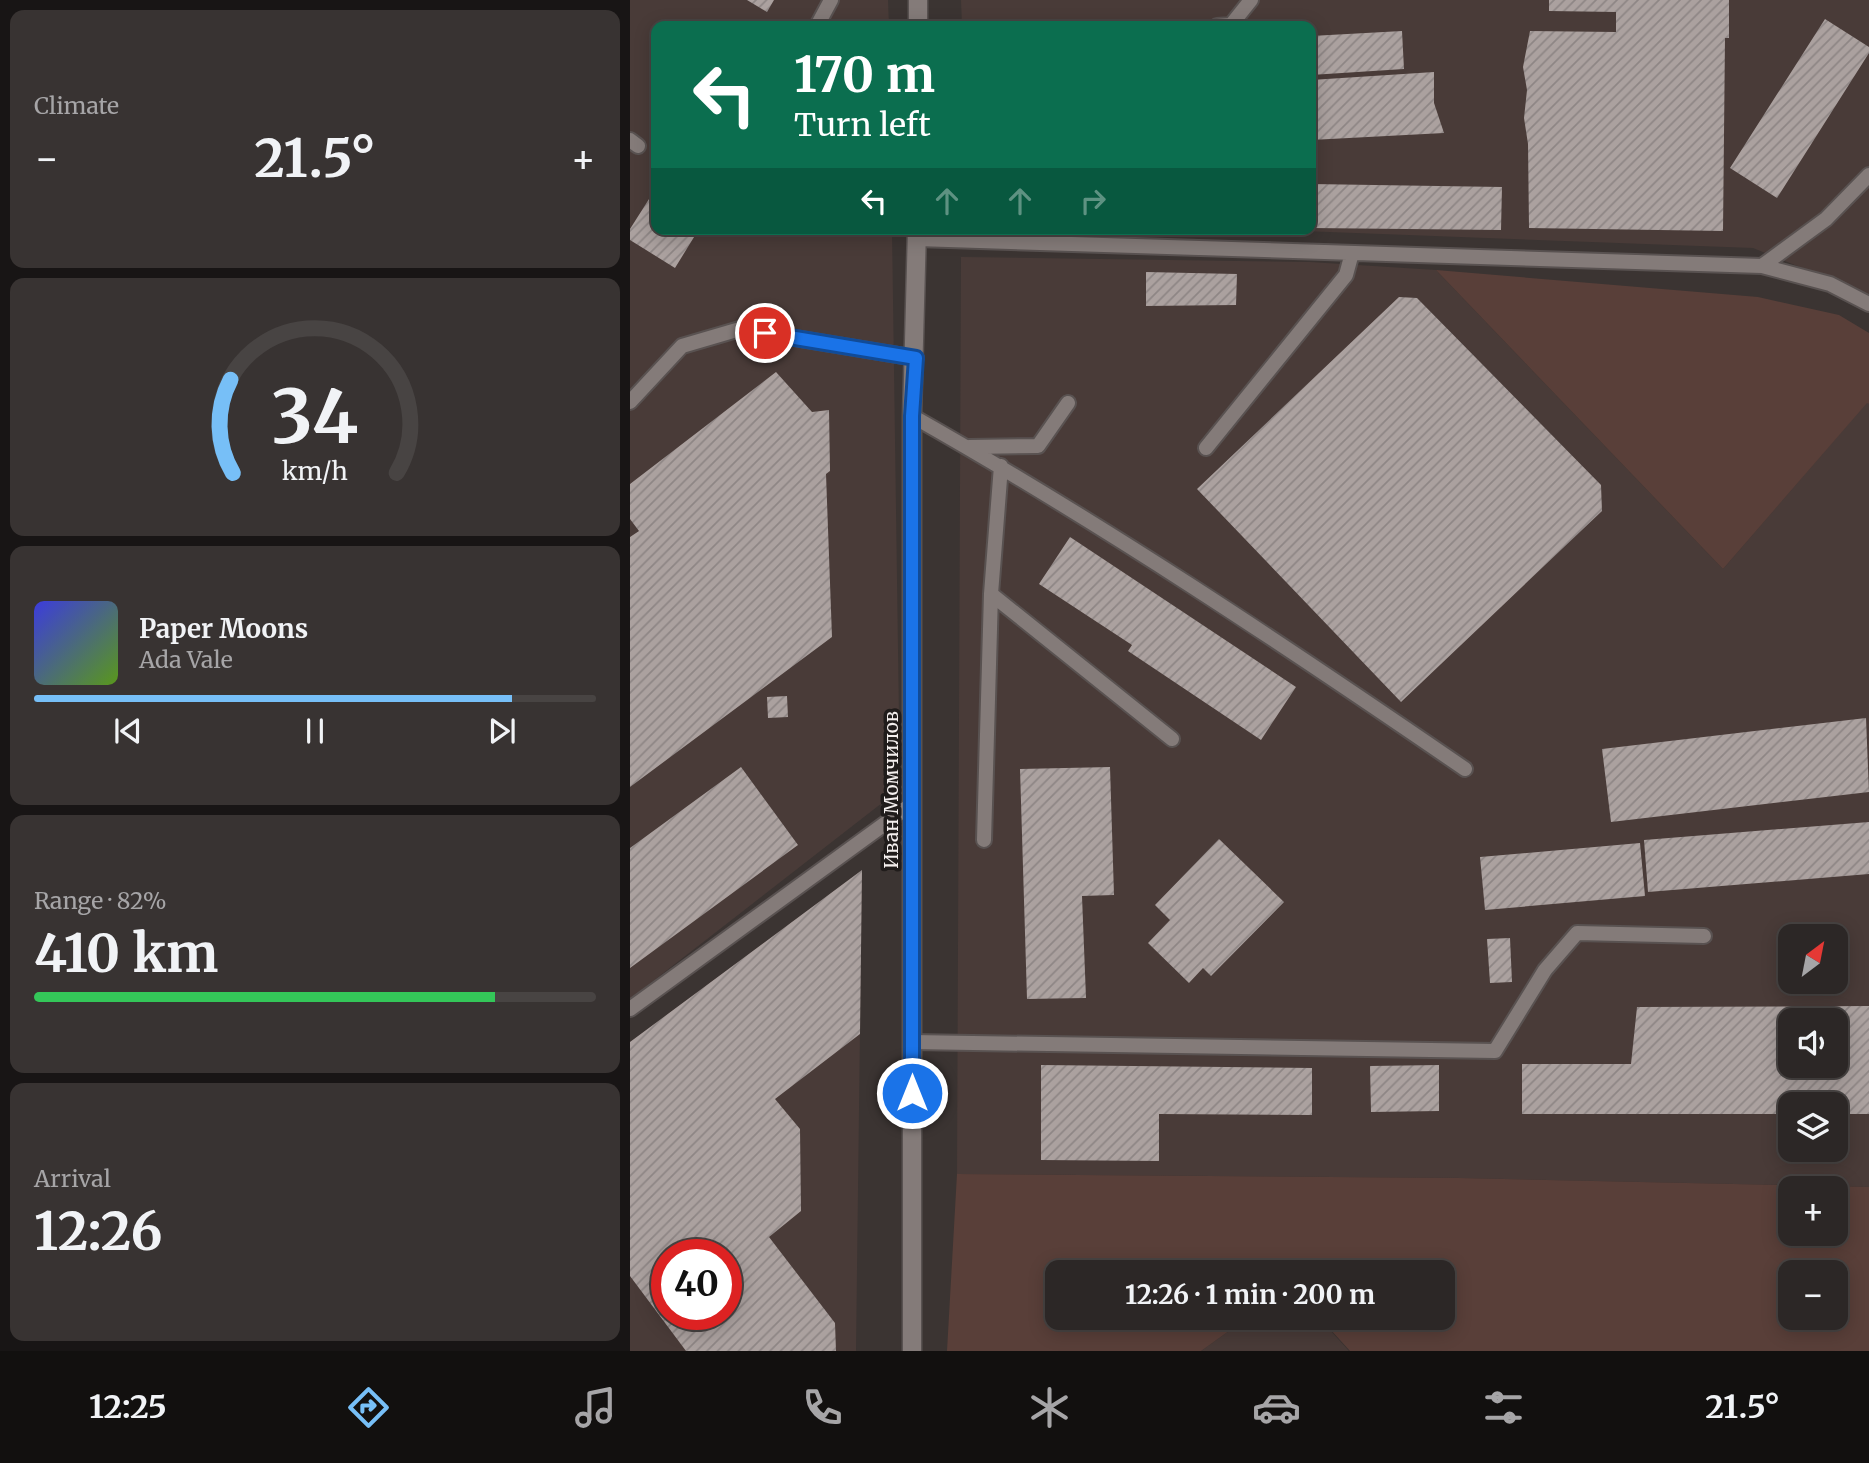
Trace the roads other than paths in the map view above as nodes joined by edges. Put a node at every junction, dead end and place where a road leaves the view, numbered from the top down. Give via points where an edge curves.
1 (831, 0) edge
2 (918, 0) edge
3 (1251, 0) edge
4 (820, 21) edge
5 (918, 21) edge
6 (1234, 21) edge
7 (1869, 175) edge
8 (917, 235) edge
9 (940, 235) edge
10 (1352, 253) junction
11 (1762, 266) junction
12 (1869, 304) edge
13 (916, 358) junction
14 (630, 402) edge
15 (1068, 403) dead end
16 (912, 416) junction
17 (968, 447) junction
18 (1206, 448) dead end
19 (1001, 466) junction
20 (991, 594) junction
21 (1172, 740) dead end
22 (1465, 769) dead end
23 (912, 804) junction
24 (984, 839) dead end
25 (1704, 936) dead end
26 (630, 1009) edge
27 (912, 1042) junction
28 (912, 1351) edge

1 - 4 lane
2 - 5 street
3 - 6 lane
7 - 11 lane via 1826,219
8 - 13 street, Иван Момчилов
9 - 10 lane
10 - 11 lane
10 - 18 lane via 1346,275
11 - 12 lane via 1830,284
13 - 14 lane via 740,329 682,346
13 - 16 street, Иван Момчилов
15 - 17 lane via 1038,446
16 - 17 lane
16 - 23 street, Иван Момчилов
17 - 19 lane
19 - 20 lane
19 - 22 lane via 1238,613
20 - 21 lane
20 - 24 lane
23 - 26 lane
23 - 27 street, Иван Момчилов
25 - 27 lane via 1577,933 1545,970 1494,1051
27 - 28 street, Иван Момчилов

